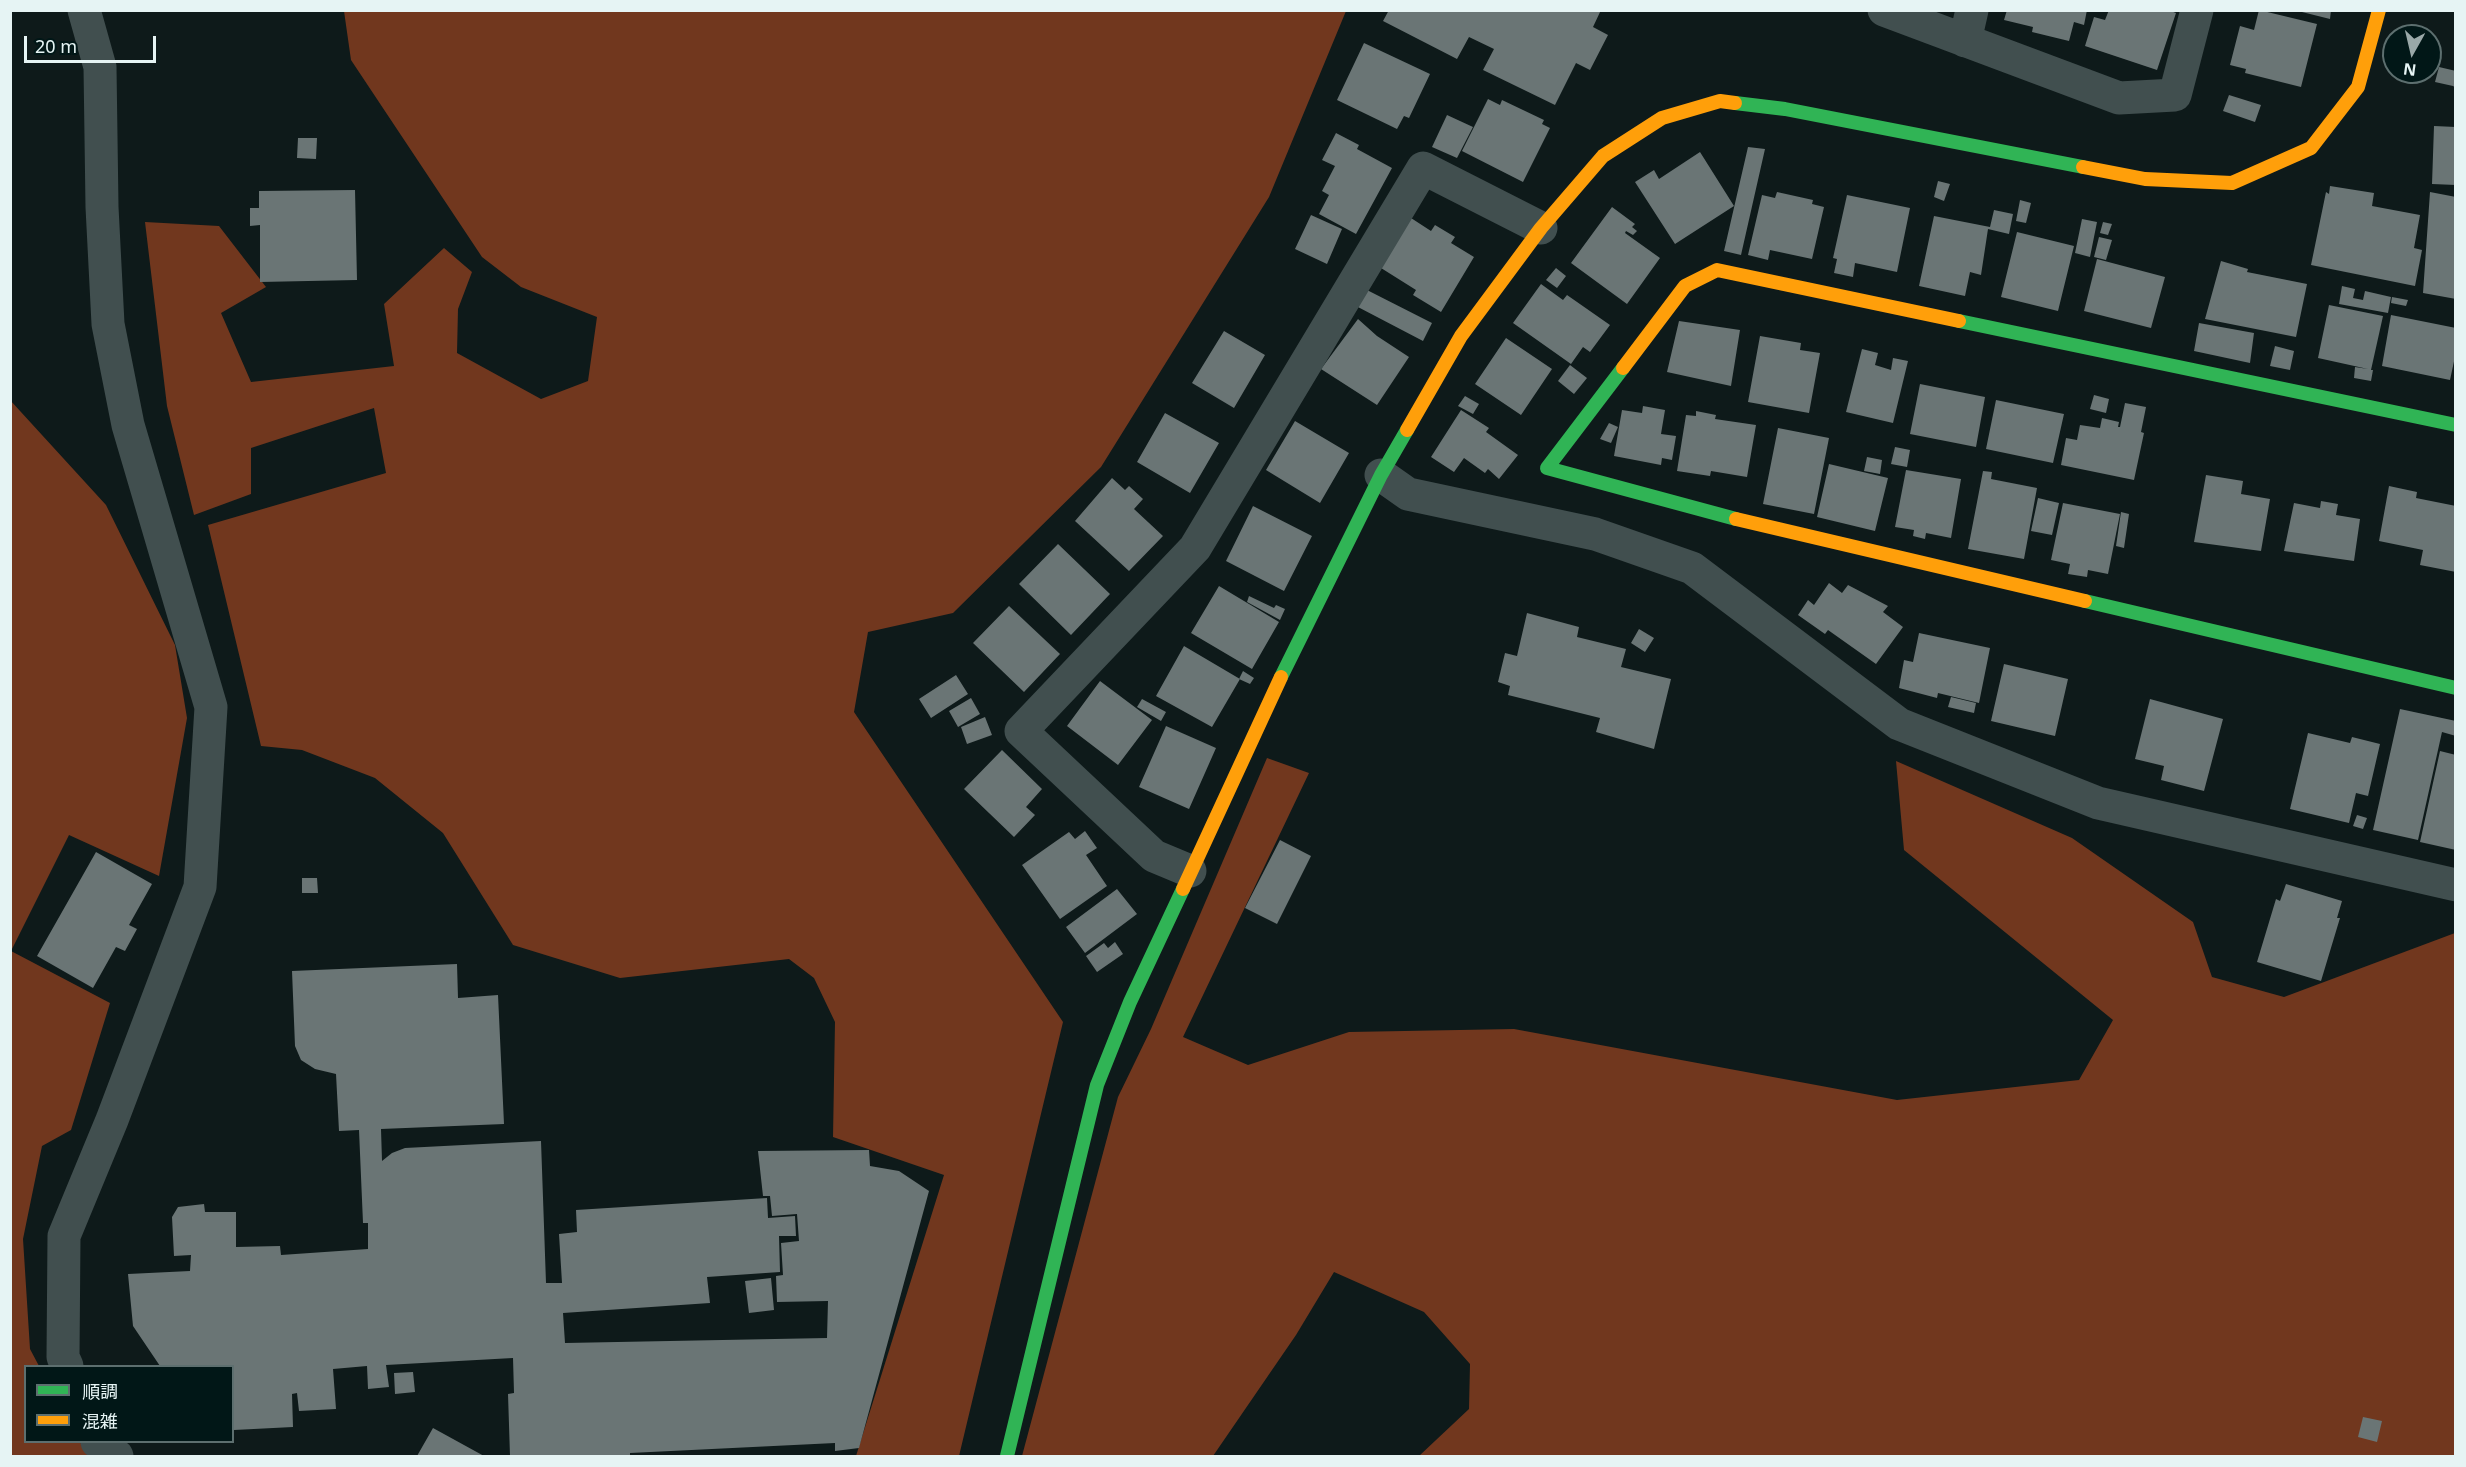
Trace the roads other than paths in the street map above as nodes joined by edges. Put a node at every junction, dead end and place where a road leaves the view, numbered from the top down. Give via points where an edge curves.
1 (84, 10) edge
2 (1884, 10) edge
3 (2197, 10) edge
4 (2379, 10) edge
5 (1969, 26) edge
6 (1541, 228) junction
7 (2456, 424) edge
8 (1381, 476) junction
9 (2456, 688) edge
10 (1190, 871) junction
11 (2456, 885) edge
12 (67, 1365) edge
13 (98, 1443) edge
14 (117, 1456) edge
15 (1007, 1456) edge

1 - 12 street via 100,67 108,324 128,425 210,707 200,887 64,1236 63,1357
2 - 5 street
3 - 5 street via 2175,95 2119,98
4 - 6 street via 2358,87 2311,148 2232,183 2145,179 1785,109 1720,101 1662,118 1603,156
6 - 8 street via 1461,336
6 - 10 street via 1422,168 1196,548 1021,731 1154,856
7 - 9 street via 1717,270 1685,286 1547,468 1685,507
8 - 10 street
8 - 11 street via 1408,494 1596,534 1692,568 1899,724 2098,803
10 - 15 street via 1097,1085
13 - 14 street

